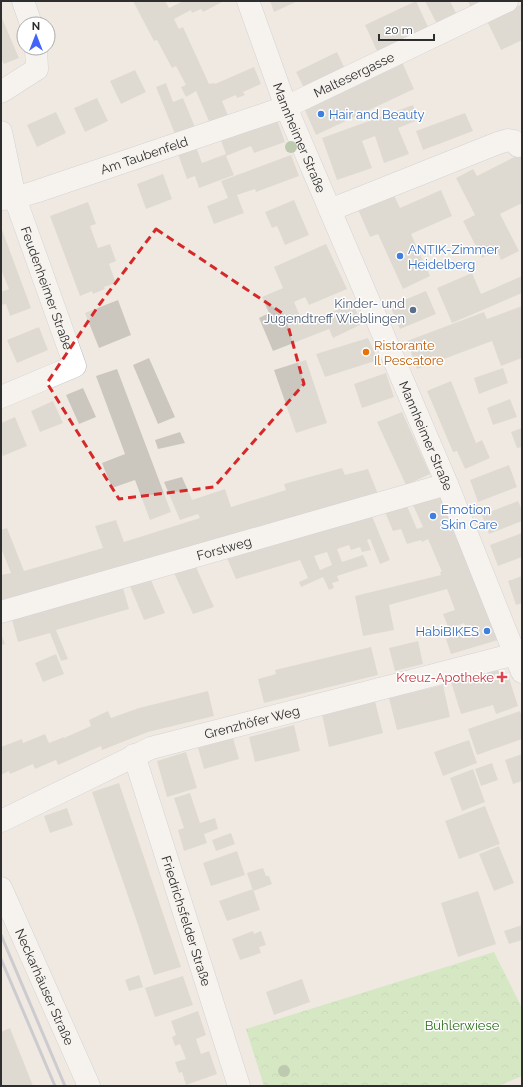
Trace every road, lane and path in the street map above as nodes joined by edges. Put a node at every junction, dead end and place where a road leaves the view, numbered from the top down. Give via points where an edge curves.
1 (23, 1) edge
2 (248, 1) edge
3 (507, 1) edge
4 (28, 16) edge
5 (36, 56) edge
6 (1, 92) edge
7 (286, 107) junction
8 (1, 132) edge
9 (518, 146) dead end
10 (8, 198) edge
11 (330, 210) junction
12 (1, 397) edge
13 (447, 484) junction
14 (1, 612) edge
15 (519, 663) edge
16 (134, 755) junction
17 (1, 821) edge
18 (1, 888) edge
19 (89, 1086) edge
20 (239, 1086) edge

1 - 4 street
2 - 7 street, Mannheimer Straße
3 - 7 street, Maltesergasse
5 - 6 street via 37,69
7 - 10 street, Am Taubenfeld via 38,192
7 - 11 street, Mannheimer Straße
8 - 10 street, Feudenheimer Straße
9 - 11 street via 514,141 498,142
10 - 12 street, Feudenheimer Straße via 75,366
11 - 13 street, Mannheimer Straße
13 - 14 street, Forstweg
13 - 15 street, Mannheimer Straße
15 - 16 street, Grenzhöfer Weg via 151,748
16 - 17 street, Grenzhöfer Weg
16 - 20 street, Friedrichsfelder Straße
18 - 19 street, Neckarhäuser Straße

